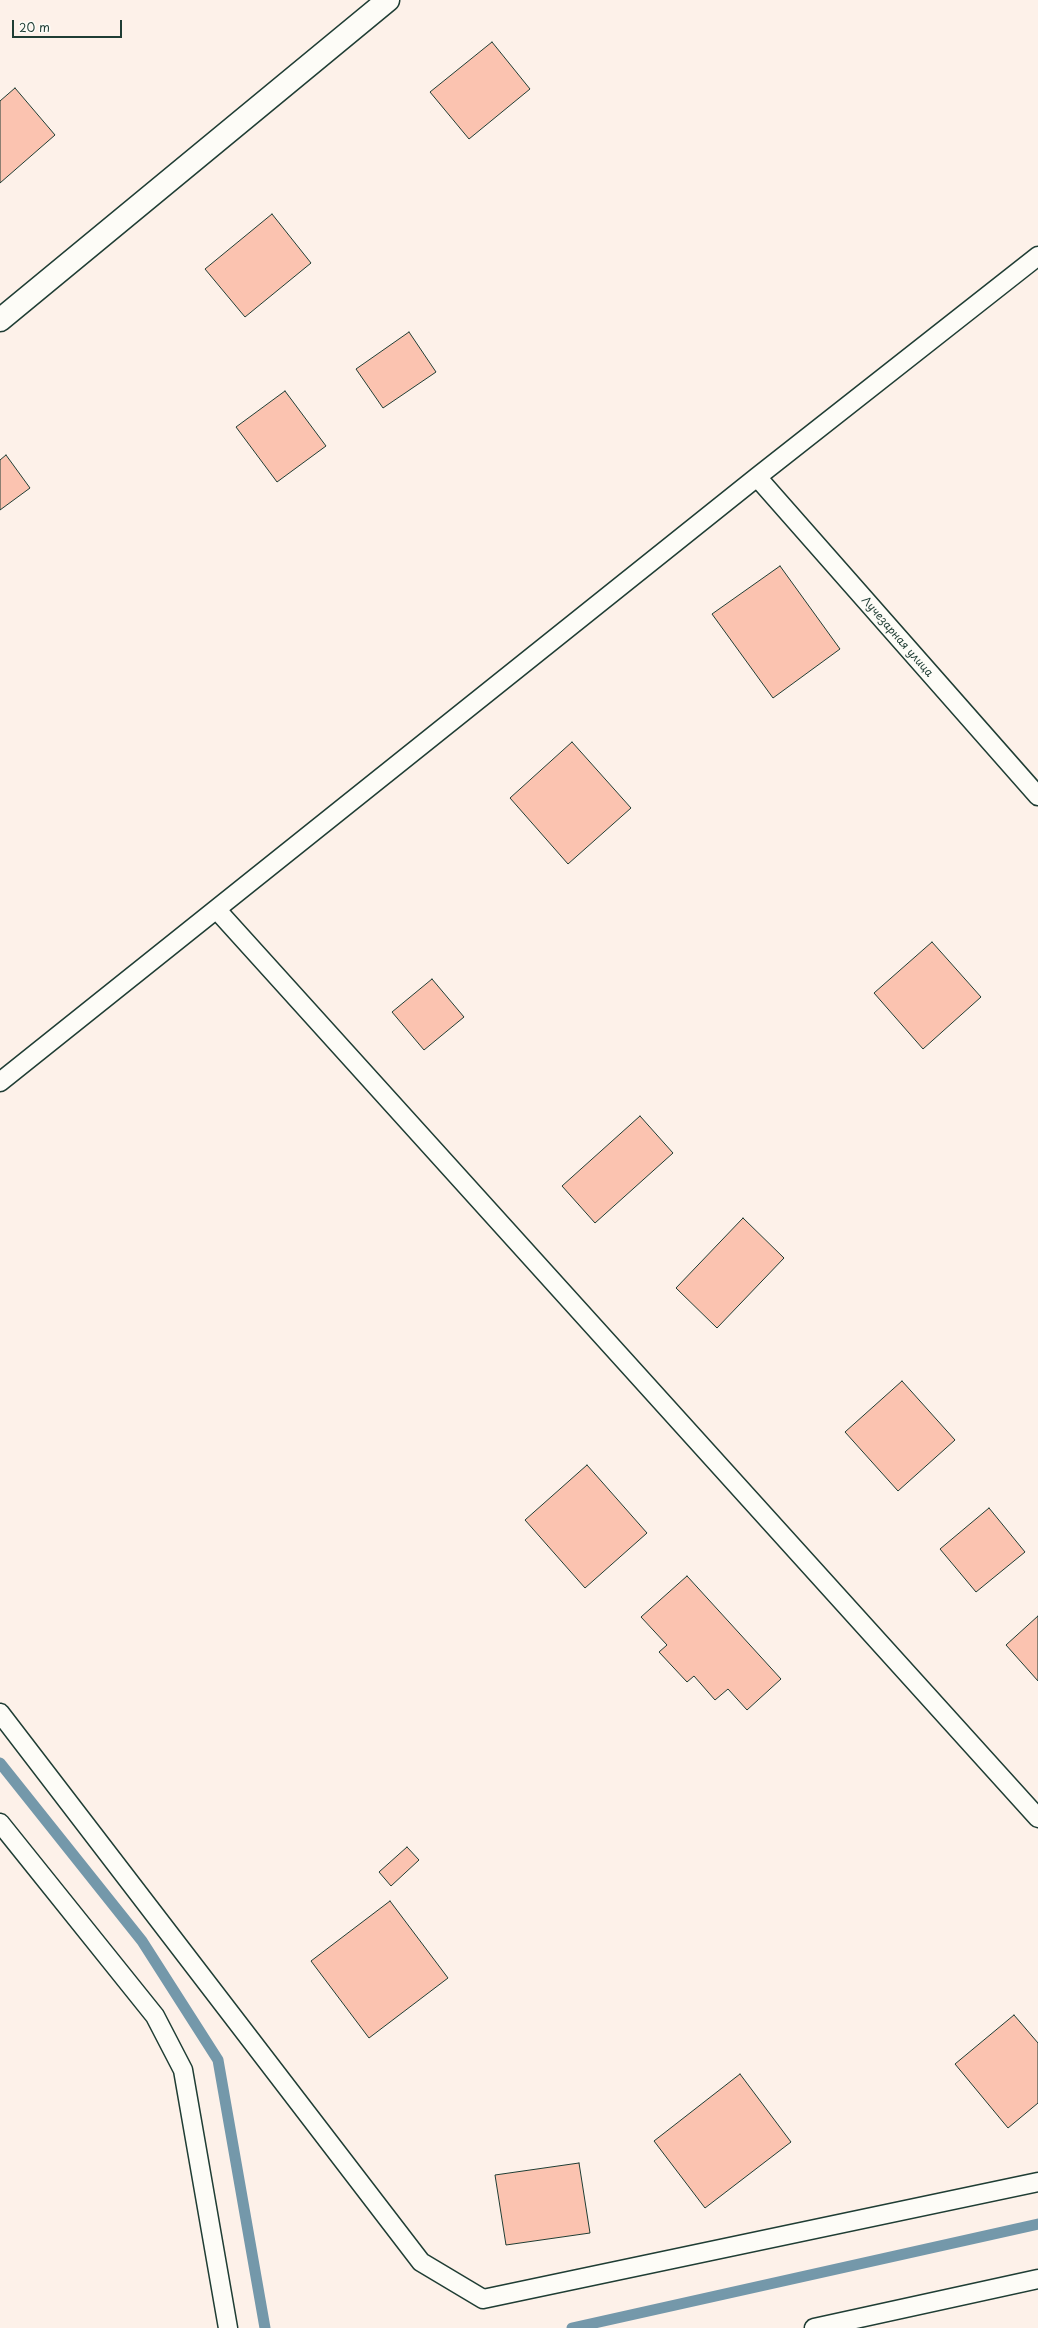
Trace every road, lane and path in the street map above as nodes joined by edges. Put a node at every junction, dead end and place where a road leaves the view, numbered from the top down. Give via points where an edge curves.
1 (388, 0) edge
2 (1038, 256) edge
3 (0, 320) edge
4 (757, 478) junction
5 (1038, 796) edge
6 (217, 910) junction
7 (0, 1082) edge
8 (0, 1713) edge
9 (1038, 1818) edge
10 (0, 1823) edge
11 (1038, 2182) edge
12 (1038, 2279) edge
13 (228, 2328) edge
14 (814, 2328) edge

1 - 3 street
2 - 4 lane
4 - 5 lane, Лучезарная улица
4 - 6 lane
6 - 7 lane
6 - 9 lane
8 - 11 lane via 420,2262 484,2299
10 - 13 lane via 155,2016 183,2070
12 - 14 lane

